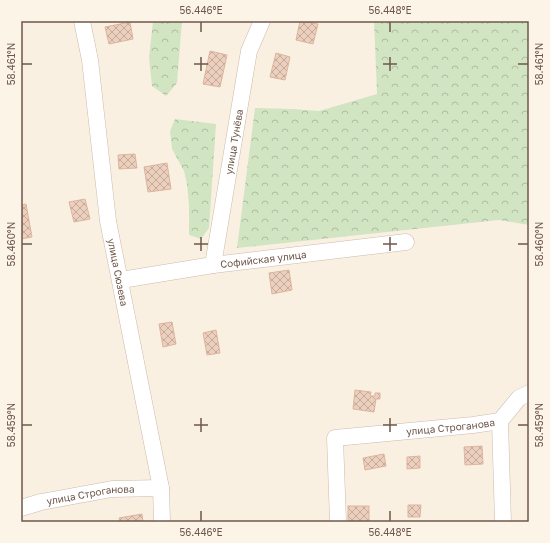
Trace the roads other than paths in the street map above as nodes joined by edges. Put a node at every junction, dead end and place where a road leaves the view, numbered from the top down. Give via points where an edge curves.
1 (82, 21) edge
2 (262, 21) edge
3 (406, 242) dead end
4 (213, 265) junction
5 (121, 280) junction
6 (529, 393) edge
7 (500, 421) junction
8 (161, 488) junction
9 (21, 508) edge
10 (162, 522) edge
11 (338, 522) edge
12 (503, 522) edge

1 - 5 street, улица Сюзева via 90,60 108,221
2 - 4 street, улица Тунёва via 249,51
3 - 4 street, Софийская улица
4 - 5 street, Софийская улица
5 - 8 street, улица Сюзева
6 - 7 street, улица Строганова via 519,398
7 - 11 street, улица Строганова via 336,438
7 - 12 street
8 - 9 street, улица Строганова via 112,489
8 - 10 street, улица Сюзева

